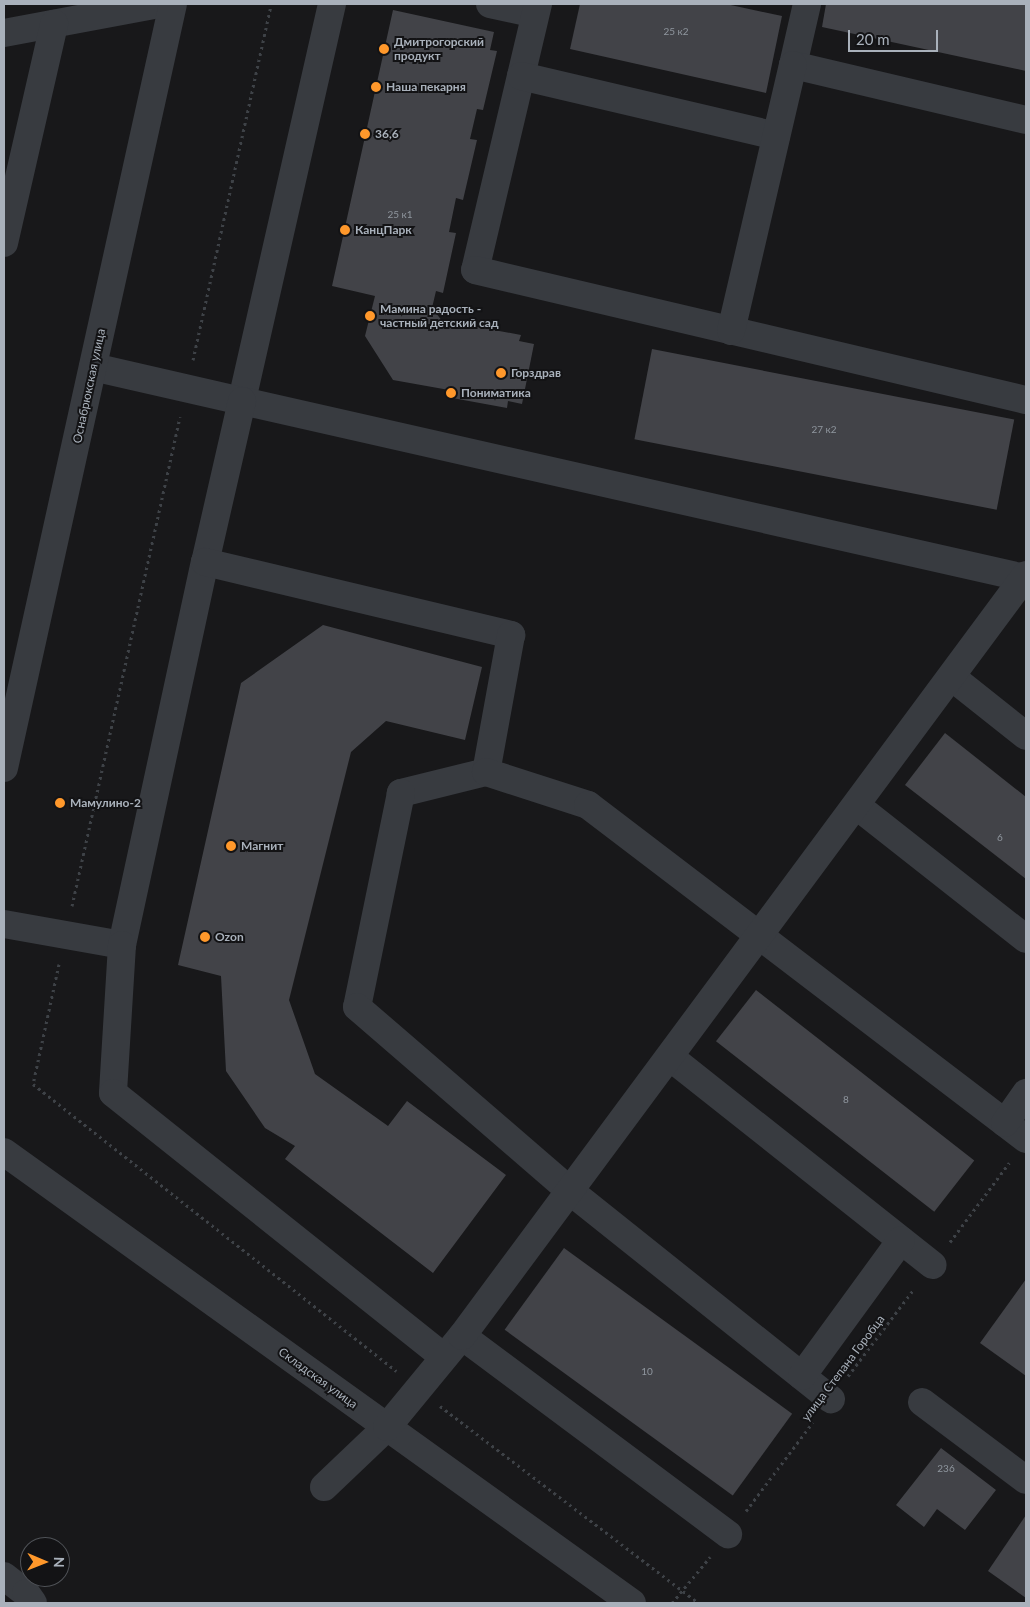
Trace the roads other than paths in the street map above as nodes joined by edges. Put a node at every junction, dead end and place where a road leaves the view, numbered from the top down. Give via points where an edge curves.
1 (159, 4) edge
2 (173, 4) edge
3 (332, 4) edge
4 (490, 4) edge
5 (807, 4) edge
6 (536, 9) edge
7 (96, 10) edge
8 (54, 24) junction
9 (4, 33) edge
10 (793, 65) junction
11 (520, 76) junction
12 (1026, 120) edge
13 (776, 136) junction
14 (4, 243) edge
15 (731, 331) junction
16 (93, 367) junction
17 (1026, 400) edge
18 (242, 401) junction
19 (206, 562) junction
20 (1026, 577) edge
21 (953, 678) junction
22 (1026, 736) edge
23 (4, 768) edge
24 (486, 772) junction
25 (857, 806) junction
26 (4, 924) edge
27 (760, 937) junction
28 (1026, 939) edge
29 (122, 945) junction
30 (670, 1057) junction
31 (1026, 1093) edge
32 (1005, 1122) junction
33 (1020, 1148) edge
34 (4, 1152) edge
35 (570, 1191) junction
36 (901, 1240) junction
37 (932, 1265) road end
38 (462, 1336) junction
39 (444, 1357) junction
40 (802, 1376) junction
41 (831, 1399) road end
42 (922, 1402) dead end
43 (387, 1427) junction
44 (1026, 1480) edge
45 (324, 1487) dead end
46 (728, 1534) road end
47 (4, 1576) edge
48 (620, 1600) edge
49 (33, 1603) edge

1 - 7 street
2 - 16 street, Оснабрюкская улица
3 - 18 street
4 - 6 street
5 - 10 street
6 - 11 street
7 - 8 street
8 - 9 street
8 - 14 street
10 - 12 street
10 - 13 street
11 - 13 street
11 - 15 street via 475,270
13 - 15 street
15 - 17 street
16 - 18 street
16 - 23 street, Оснабрюкская улица
18 - 19 street
18 - 20 street
19 - 24 street via 511,635
19 - 29 street
20 - 21 street
21 - 22 street
21 - 25 street
24 - 27 street via 588,805
24 - 35 street via 401,793 357,1007
25 - 27 street
25 - 28 street
26 - 29 street
27 - 30 street
27 - 32 street
29 - 39 street via 113,1093
30 - 35 street
30 - 36 street
31 - 32 street
32 - 33 street
34 - 43 street, Складская улица
35 - 38 street
35 - 40 street
36 - 37 street
36 - 40 street
38 - 39 street
38 - 46 street
39 - 43 street
40 - 41 street
42 - 44 street
43 - 45 street
43 - 48 street, Складская улица
47 - 49 street via 26,1593

